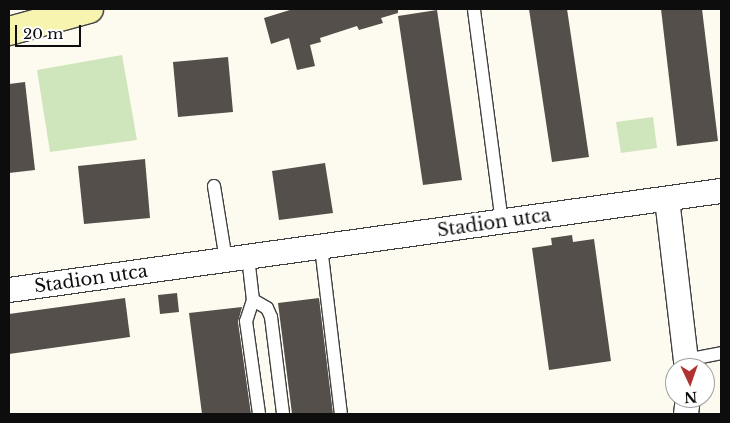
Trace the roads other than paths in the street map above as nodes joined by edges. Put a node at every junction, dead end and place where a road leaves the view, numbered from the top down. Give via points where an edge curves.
1 (89, 9) edge
2 (474, 10) edge
3 (9, 31) edge
4 (214, 186) dead end
5 (721, 191) edge
6 (667, 199) junction
7 (502, 222) junction
8 (321, 247) junction
9 (237, 258) junction
10 (9, 290) edge
11 (252, 300) junction
12 (721, 353) edge
13 (685, 358) edge
14 (705, 358) edge
15 (259, 414) edge
16 (283, 414) edge
17 (341, 414) edge

1 - 3 main road
2 - 7 lane
4 - 9 lane
5 - 6 street, Stadion utca
6 - 7 street, Stadion utca
6 - 13 street
7 - 8 street, Stadion utca
8 - 9 street, Stadion utca
8 - 17 lane
9 - 10 street, Stadion utca
9 - 11 lane
11 - 15 lane via 246,321
11 - 16 lane via 267,308 271,317
12 - 14 lane

